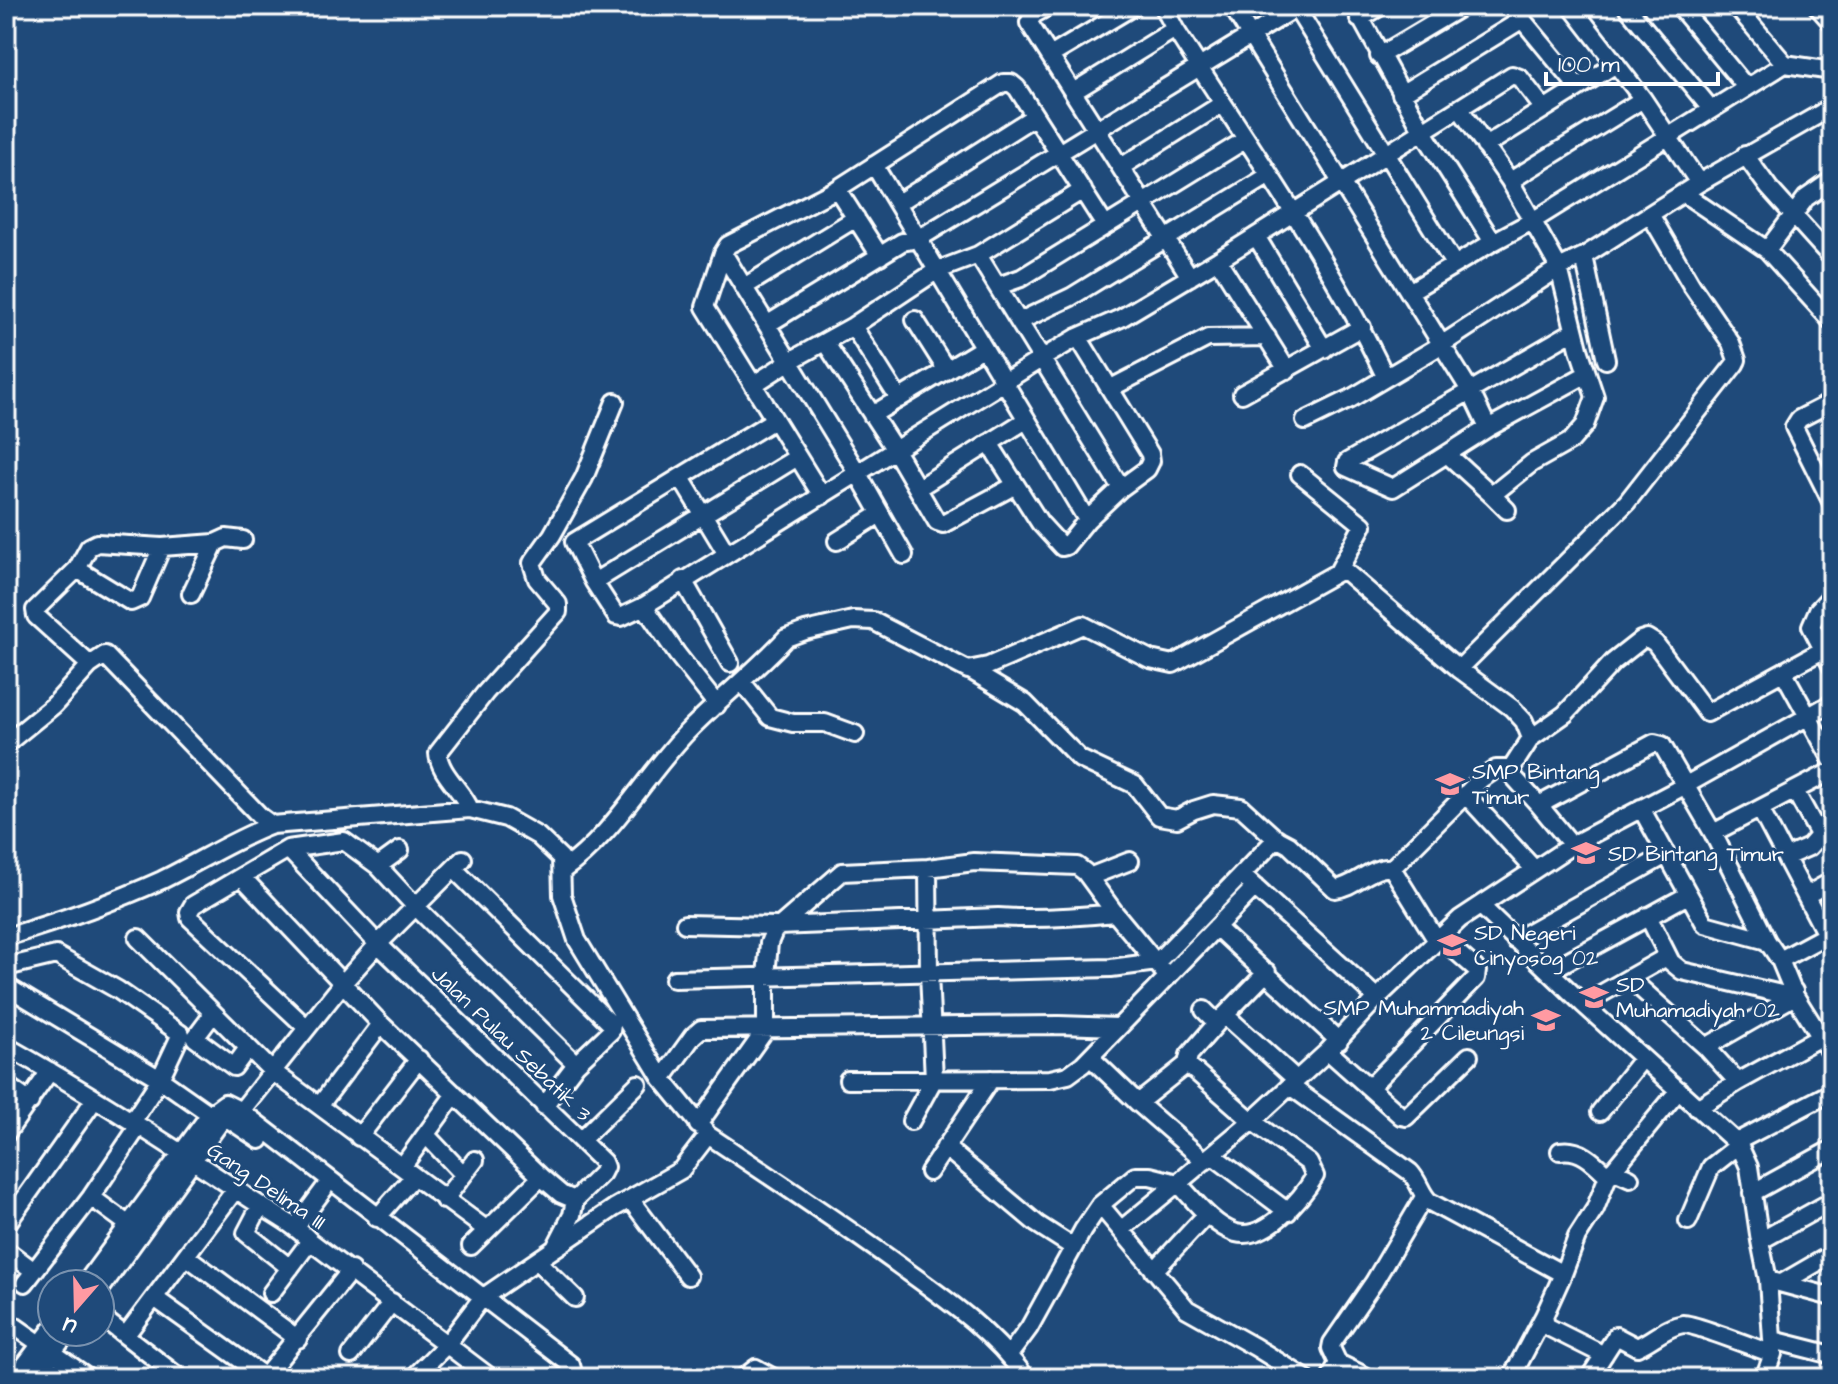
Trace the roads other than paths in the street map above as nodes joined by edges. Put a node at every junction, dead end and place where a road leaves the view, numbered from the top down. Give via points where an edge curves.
1 (1049, 6) edge
2 (1134, 6) edge
3 (1163, 6) edge
4 (1232, 6) edge
5 (1381, 6) edge
6 (1463, 6) edge
7 (1511, 6) edge
8 (1626, 6) edge
9 (1679, 6) edge
10 (1736, 6) edge
11 (1817, 6) edge
12 (1297, 7) edge
13 (1578, 8) edge
14 (1356, 13) edge
15 (1523, 19) junction
16 (1832, 23) edge
17 (1175, 29) junction
18 (1251, 35) junction
19 (1050, 56) junction
20 (1379, 56) junction
21 (1616, 64) junction
22 (1785, 64) junction
23 (1199, 66) junction
24 (1832, 71) edge
25 (1578, 87) junction
26 (1746, 87) junction
27 (1073, 92) junction
28 (1401, 94) junction
29 (1643, 99) junction
30 (1222, 104) junction
31 (1832, 107) edge
32 (1460, 109) junction
33 (1544, 109) junction
34 (1711, 109) junction
35 (1035, 116) junction
36 (1422, 130) junction
37 (1097, 131) junction
38 (1668, 137) junction
39 (1245, 140) junction
40 (1485, 146) junction
41 (1059, 154) junction
42 (1386, 154) junction
43 (1745, 155) junction
44 (874, 165) junction
45 (1121, 167) junction
46 (1268, 176) junction
47 (1510, 181) junction
48 (1342, 182) junction
49 (1699, 183) junction
50 (1830, 185) edge
51 (837, 189) junction
52 (1083, 190) junction
53 (1683, 193) junction
54 (1142, 202) junction
55 (898, 203) junction
56 (1294, 214) junction
57 (1794, 214) junction
58 (1651, 216) junction
59 (856, 218) junction
60 (1534, 220) junction
61 (1104, 224) junction
62 (1256, 236) junction
63 (918, 239) junction
64 (1165, 239) junction
65 (1493, 242) junction
66 (1767, 250) junction
67 (723, 253) junction
68 (978, 255) junction
69 (880, 256) junction
70 (1584, 256) junction
71 (1832, 258) edge
72 (1218, 260) junction
73 (1454, 264) junction
74 (1559, 268) junction
75 (936, 271) junction
76 (1190, 277) junction
77 (998, 286) junction
78 (744, 287) junction
79 (1409, 292) junction
80 (915, 320) dead end
81 (1020, 321) junction
82 (1832, 322) edge
83 (768, 324) junction
84 (853, 326) junction
85 (1362, 327) junction
86 (1574, 331) junction
87 (1078, 337) junction
88 (1267, 337) junction
89 (825, 342) junction
90 (1441, 345) junction
91 (983, 348) junction
92 (1324, 349) junction
93 (1041, 359) junction
94 (1606, 360) dead end
95 (790, 361) junction
96 (946, 369) junction
97 (1287, 370) junction
98 (1587, 374) junction
99 (1385, 376) junction
100 (1004, 383) junction
101 (753, 385) junction
102 (1111, 388) junction
103 (1471, 392) junction
104 (1242, 394) dead end
105 (899, 399) junction
106 (615, 402) dead end
107 (1832, 402) edge
108 (872, 415) junction
109 (774, 420) junction
110 (1026, 420) junction
111 (1305, 421) dead end
112 (1488, 428) junction
113 (989, 443) junction
114 (895, 450) junction
115 (1447, 454) junction
116 (796, 458) junction
117 (857, 472) junction
118 (1300, 474) dead end
119 (681, 478) junction
120 (1014, 486) junction
121 (918, 488) junction
122 (1121, 488) junction
123 (1492, 495) junction
124 (822, 496) junction
125 (1832, 503) edge
126 (1507, 510) dead end
127 (880, 514) junction
128 (704, 516) junction
129 (1087, 520) junction
130 (243, 540) dead end
131 (837, 541) dead end
132 (215, 543) junction
133 (162, 547) junction
134 (727, 554) junction
135 (904, 555) dead end
136 (77, 569) junction
137 (1338, 572) junction
138 (683, 580) junction
139 (594, 582) junction
140 (191, 594) dead end
141 (1832, 595) edge
142 (644, 606) junction
143 (1827, 647) edge
144 (730, 663) dead end
145 (90, 665) junction
146 (1832, 667) edge
147 (1459, 669) junction
148 (970, 670) junction
149 (1784, 673) junction
150 (742, 682) junction
151 (1832, 703) edge
152 (717, 705) junction
153 (1809, 717) junction
154 (855, 734) dead end
155 (1531, 738) junction
156 (6, 744) edge
157 (1832, 760) edge
158 (1511, 769) junction
159 (1832, 771) edge
160 (1686, 785) junction
161 (1795, 791) junction
162 (1465, 794) junction
163 (1539, 805) junction
164 (1641, 808) junction
165 (470, 809) junction
166 (1760, 809) junction
167 (272, 825) junction
168 (1713, 833) junction
169 (1277, 838) junction
170 (1572, 845) junction
171 (288, 849) junction
172 (400, 850) dead end
173 (1666, 855) junction
174 (1786, 857) junction
175 (1130, 861) dead end
176 (378, 866) junction
177 (928, 868) junction
178 (1392, 868) junction
179 (1534, 869) junction
180 (562, 871) junction
181 (1241, 874) junction
182 (242, 877) junction
183 (1089, 877) junction
184 (1832, 881) edge
185 (1255, 887) junction
186 (1688, 895) junction
187 (1807, 895) junction
188 (415, 906) junction
189 (1481, 906) junction
190 (1115, 913) junction
191 (1648, 916) junction
192 (928, 920) junction
193 (685, 924) dead end
194 (778, 926) junction
195 (1216, 927) junction
196 (6, 937) edge
197 (138, 938) dead end
198 (1830, 938) edge
199 (1439, 940) junction
200 (1515, 940) junction
201 (1767, 941) junction
202 (378, 944) junction
203 (1668, 956) junction
204 (1780, 960) junction
205 (1157, 962) junction
206 (6, 967) edge
207 (1549, 971) junction
208 (1267, 972) junction
209 (929, 973) junction
210 (766, 976) junction
211 (1168, 977) junction
212 (1629, 978) junction
213 (674, 979) dead end
214 (343, 983) junction
215 (6, 986) edge
216 (1795, 994) junction
217 (1377, 998) junction
218 (1583, 1004) junction
219 (1204, 1010) dead end
220 (213, 1014) junction
221 (1221, 1019) junction
222 (381, 1024) junction
223 (932, 1026) junction
224 (1118, 1027) junction
225 (307, 1028) junction
226 (766, 1029) junction
227 (1822, 1036) junction
228 (1334, 1046) junction
229 (1706, 1047) junction
230 (248, 1048) junction
231 (7, 1049) edge
232 (1832, 1055) edge
233 (1469, 1056) dead end
234 (1090, 1057) junction
235 (1643, 1058) junction
236 (419, 1059) junction
237 (576, 1064) junction
238 (1187, 1064) junction
239 (50, 1071) junction
240 (272, 1071) junction
241 (160, 1079) junction
242 (662, 1079) junction
243 (934, 1079) junction
244 (991, 1079) junction
245 (848, 1080) dead end
246 (1738, 1082) junction
247 (1294, 1083) junction
248 (638, 1084) dead end
249 (6, 1085) edge
250 (1370, 1087) junction
251 (1679, 1090) junction
252 (1832, 1092) edge
253 (455, 1094) junction
254 (95, 1099) junction
255 (30, 1102) junction
256 (1138, 1103) junction
257 (320, 1105) junction
258 (544, 1106) junction
259 (1697, 1108) junction
260 (241, 1111) junction
261 (1600, 1112) dead end
262 (210, 1114) junction
263 (911, 1121) dead end
264 (1252, 1121) junction
265 (135, 1124) junction
266 (703, 1130) junction
267 (6, 1134) edge
268 (426, 1135) junction
269 (359, 1137) junction
270 (581, 1140) junction
271 (1738, 1143) junction
272 (945, 1147) junction
273 (1832, 1149) edge
274 (1560, 1151) dead end
275 (188, 1157) junction
276 (1208, 1158) junction
277 (475, 1160) dead end
278 (408, 1172) junction
279 (929, 1172) dead end
280 (1610, 1173) junction
281 (463, 1174) junction
282 (541, 1177) junction
283 (1630, 1178) dead end
284 (1178, 1183) junction
285 (324, 1189) junction
286 (235, 1190) junction
287 (1752, 1193) junction
288 (91, 1197) junction
289 (1424, 1197) junction
290 (630, 1199) junction
291 (444, 1200) junction
292 (575, 1200) junction
293 (1832, 1201) edge
294 (1100, 1205) junction
295 (260, 1206) junction
296 (1288, 1212) junction
297 (1207, 1214) junction
298 (377, 1218) junction
299 (1688, 1221) dead end
300 (6, 1225) edge
301 (129, 1225) junction
302 (296, 1227) junction
303 (1122, 1229) junction
304 (487, 1230) junction
305 (310, 1241) junction
306 (1760, 1241) junction
307 (471, 1246) dead end
308 (1073, 1247) junction
309 (554, 1249) junction
310 (6, 1250) edge
311 (1832, 1254) edge
312 (186, 1256) junction
313 (537, 1261) junction
314 (97, 1268) edge
315 (115, 1268) edge
316 (290, 1268) junction
317 (351, 1270) junction
318 (1154, 1271) junction
319 (1563, 1274) junction
320 (688, 1276) dead end
321 (1775, 1281) junction
322 (271, 1293) dead end
323 (1832, 1297) edge
324 (575, 1298) dead end
325 (156, 1299) junction
326 (480, 1301) junction
327 (392, 1302) junction
328 (1544, 1316) junction
329 (6, 1320) edge
330 (116, 1328) edge
331 (126, 1335) junction
332 (298, 1339) junction
333 (36, 1341) edge
334 (447, 1344) junction
335 (1773, 1347) junction
336 (46, 1348) junction
337 (351, 1355) dead end
338 (1009, 1355) junction
339 (1604, 1355) junction
340 (1832, 1355) edge
341 (1334, 1371) edge
342 (574, 1375) edge
343 (15, 1378) edge
344 (33, 1378) edge
345 (89, 1378) edge
346 (180, 1378) edge
347 (264, 1378) edge
348 (413, 1378) edge
349 (491, 1378) edge
350 (743, 1378) edge
351 (774, 1378) edge
352 (1026, 1378) edge
353 (1305, 1378) edge
354 (1369, 1378) edge
355 (1511, 1378) edge
356 (1589, 1378) edge
357 (1764, 1378) edge

1 - 19 street via 1029,23
2 - 19 street
3 - 17 street
4 - 18 street
5 - 14 street
6 - 20 street
7 - 15 street
8 - 34 street
9 - 26 street
10 - 22 street
11 - 16 street
12 - 18 street
12 - 42 street
13 - 21 street
14 - 20 street
15 - 25 street
15 - 28 street
17 - 23 street
17 - 27 street
18 - 23 street
18 - 48 street
19 - 27 street
20 - 28 street
21 - 25 street
21 - 29 street
22 - 24 street
22 - 26 street
23 - 30 street
23 - 37 street
25 - 33 street
26 - 34 street
27 - 37 street
28 - 36 street
29 - 38 street
29 - 47 street
30 - 39 street
30 - 45 street
31 - 43 street
32 - 33 street via 1512,75
32 - 36 street
32 - 40 street
33 - 40 street
34 - 38 street
35 - 41 street
35 - 44 street via 1017,88 1003,83
35 - 55 street
36 - 42 street
36 - 65 street
37 - 41 street
37 - 45 street
38 - 49 street
38 - 60 street
39 - 46 street
39 - 54 street
40 - 47 street
41 - 52 street
41 - 63 street
42 - 48 street
42 - 73 street
43 - 49 street
43 - 57 street
44 - 51 street
44 - 55 street
45 - 54 street
46 - 56 street
46 - 64 street
47 - 60 street
48 - 56 street
48 - 79 street
49 - 53 street
50 - 57 street via 1806,198
51 - 59 street
51 - 67 street via 728,245
52 - 61 street
52 - 68 street
53 - 58 street
53 - 66 street
54 - 61 street
54 - 64 street
55 - 63 street
56 - 62 street
56 - 85 street
57 - 66 street
57 - 71 street
58 - 70 street
58 - 147 street via 1731,343 1735,364 1627,502
59 - 69 street
59 - 78 street
60 - 65 street
60 - 74 street
61 - 77 street via 1021,278
62 - 72 street
62 - 92 street
63 - 69 street
63 - 75 street
64 - 76 street
64 - 81 street via 1071,297
65 - 73 street
66 - 82 street
67 - 78 street
67 - 101 street via 705,307
68 - 75 street
68 - 77 street
69 - 83 street
70 - 74 street
70 - 94 street
72 - 76 street
72 - 88 street
73 - 79 street
74 - 86 street
74 - 90 street
75 - 84 street
75 - 91 street
76 - 87 street
77 - 81 street
78 - 83 street
79 - 90 street
80 - 96 street
81 - 93 street
83 - 95 street
84 - 89 street
84 - 105 street
85 - 92 street
85 - 99 street
86 - 98 street
86 - 103 street
87 - 93 street
87 - 102 street
88 - 97 street
88 - 102 street via 1208,338
89 - 95 street
89 - 108 street
90 - 99 street
90 - 103 street
91 - 96 street
91 - 100 street
92 - 97 street
93 - 100 street
93 - 122 street
95 - 101 street
95 - 117 street
96 - 105 street
97 - 104 street
98 - 112 street
98 - 123 street via 1595,397 1585,425 1571,441
99 - 111 street
100 - 110 street
100 - 114 street
101 - 109 street
102 - 122 street via 1152,457 1147,469
103 - 112 street
103 - 115 street via 1346,465 1393,488
105 - 108 street
106 - 165 street via 584,478 532,563 558,612 438,753
107 - 125 street via 1794,427
108 - 114 street
109 - 116 street
109 - 119 street
110 - 113 street
110 - 129 street
112 - 115 street
113 - 120 street
113 - 121 street
114 - 117 street
114 - 121 street
115 - 123 street
116 - 124 street
116 - 128 street
117 - 124 street
117 - 127 street
118 - 137 street via 1363,525
119 - 128 street
119 - 139 street via 574,542
120 - 121 street via 943,524
120 - 129 street via 1059,546 1066,546
122 - 129 street
123 - 126 street
124 - 134 street
127 - 131 street
127 - 135 street
128 - 134 street
128 - 139 street
130 - 132 street
132 - 133 street
132 - 140 street
133 - 136 street via 97,543 83,554
133 - 136 street via 140,598 131,602
134 - 138 street
136 - 145 street via 35,610
137 - 147 street via 1348,573
137 - 148 street via 1176,664 1150,659 1083,625
138 - 142 street
138 - 144 street
139 - 142 street via 618,617
141 - 143 street via 1811,626
142 - 152 street
143 - 146 street
143 - 149 street
145 - 156 street via 54,705
145 - 167 street via 105,655
147 - 155 street via 1512,708
148 - 150 street via 880,623 853,620 786,638
148 - 169 street via 1025,703 1080,759 1135,785 1159,816 1173,820 1209,805 1244,808
149 - 153 street
149 - 155 street via 1707,713 1647,638 1613,662 1565,714
150 - 152 street
150 - 154 street via 770,717 825,723
151 - 153 street
152 - 180 street
153 - 157 street
153 - 160 street
155 - 158 street
158 - 162 street via 1490,771
158 - 163 street
159 - 161 street
160 - 163 street via 1665,748 1654,743
160 - 164 street
160 - 168 street
161 - 166 street
161 - 174 street via 1818,837
162 - 178 street
162 - 179 street
163 - 170 street
164 - 170 street
164 - 173 street
165 - 167 street
165 - 180 street via 504,817 538,836 559,855
166 - 168 street
166 - 174 street
167 - 196 street via 93,911
168 - 201 street
169 - 178 street via 1335,889
169 - 181 street
170 - 179 street
171 - 176 street via 344,841
171 - 182 street
171 - 202 street, Jalan Pulau Sebatik 3
172 - 176 street
173 - 186 street
173 - 200 street
174 - 187 street
175 - 183 street
176 - 188 street
177 - 183 street via 974,862 1077,866
177 - 192 street
177 - 194 street via 842,872
178 - 199 street
179 - 189 street
180 - 242 street via 562,895 577,940
181 - 185 street
181 - 205 street
182 - 214 street
182 - 225 street via 193,905 190,918
183 - 190 street
184 - 187 street
185 - 195 street
185 - 217 street
186 - 191 street
186 - 201 street via 1705,924
187 - 198 street
188 - 202 street
188 - 237 street
188 - 237 street via 459,864 611,1023 611,1031
189 - 199 street
189 - 200 street
190 - 192 street
190 - 205 street
191 - 203 street
191 - 207 street
192 - 194 street
192 - 209 street
193 - 194 street
194 - 210 street via 769,943
195 - 208 street
195 - 211 street
197 - 220 street
198 - 204 street
199 - 217 street
199 - 250 street via 1477,971 1476,978
200 - 207 street
201 - 204 street
202 - 214 street
202 - 258 street, Jalan Pulau Sebatik 3
203 - 212 street
203 - 216 street via 1682,971
204 - 216 street
205 - 209 street via 1125,968
205 - 211 street
206 - 241 street via 56,955 169,1024 181,1034
207 - 218 street
208 - 221 street
208 - 228 street
209 - 210 street
209 - 223 street
210 - 213 street
210 - 226 street
211 - 224 street
212 - 218 street
212 - 229 street
214 - 222 street
214 - 225 street
215 - 241 street
216 - 227 street
216 - 229 street
217 - 228 street
218 - 235 street
219 - 221 street
220 - 230 street
220 - 230 street via 195,1038 234,1067
221 - 238 street
221 - 247 street
222 - 236 street
222 - 257 street
223 - 224 street
223 - 226 street
223 - 243 street
224 - 234 street
225 - 240 street
226 - 242 street via 698,1030
226 - 266 street
227 - 232 street
227 - 246 street
228 - 247 street
228 - 250 street
229 - 246 street
230 - 240 street
231 - 239 street, Gang Delima III
233 - 250 street via 1406,1117
234 - 244 street via 1061,1077
234 - 256 street
235 - 251 street
235 - 261 street
236 - 253 street
236 - 269 street
237 - 258 street
238 - 256 street
238 - 264 street
239 - 254 street, Gang Delima III
239 - 255 street
240 - 257 street
240 - 260 street
241 - 262 street
241 - 265 street
242 - 266 street
243 - 244 street
243 - 245 street
243 - 263 street
244 - 272 street
246 - 259 street
247 - 264 street
247 - 289 street via 1410,1172
248 - 270 street
249 - 255 street
251 - 259 street
251 - 280 street
252 - 271 street
253 - 268 street
253 - 282 street
254 - 265 street, Gang Delima III
254 - 300 street
255 - 267 street
256 - 276 street
257 - 269 street
258 - 270 street, Jalan Pulau Sebatik 3
259 - 271 street
260 - 262 street via 225,1103
260 - 298 street
262 - 275 street
264 - 276 street
264 - 296 street via 1315,1170
265 - 275 street, Gang Delima III
265 - 288 street
266 - 290 street via 681,1170
266 - 338 street via 973,1319
268 - 278 street
268 - 281 street
269 - 278 street
270 - 292 street, Jalan Pulau Sebatik 3 via 605,1169
271 - 287 street via 1749,1167
271 - 299 street via 1711,1167
272 - 279 street
272 - 308 street via 1037,1224
273 - 287 street
274 - 280 street via 1580,1153
275 - 285 street via 227,1118
275 - 286 street, Gang Delima III
275 - 301 street
275 - 315 street
276 - 284 street
276 - 296 street
277 - 281 street
278 - 291 street
278 - 298 street
280 - 283 street
280 - 319 street
281 - 291 street
282 - 292 street
282 - 304 street
284 - 294 street via 1135,1176
284 - 297 street
284 - 303 street
285 - 302 street
285 - 326 street
286 - 295 street, Gang Delima III
286 - 312 street
287 - 306 street
288 - 301 street
288 - 310 street via 30,1277
289 - 319 street
289 - 341 street via 1332,1343
290 - 309 street
290 - 320 street
291 - 304 street
292 - 309 street
293 - 306 street
294 - 303 street
294 - 308 street
295 - 302 street, Gang Delima III
295 - 316 street via 246,1233
296 - 297 street via 1249,1233 1235,1232
297 - 318 street
298 - 326 street
301 - 314 street
302 - 305 street, Gang Delima III
303 - 318 street
304 - 307 street
305 - 316 street
305 - 317 street, Gang Delima III
306 - 321 street
308 - 338 street
309 - 313 street
311 - 321 street
312 - 325 street
312 - 332 street
313 - 324 street
313 - 326 street
316 - 322 street
317 - 327 street, Gang Delima III
317 - 332 street
318 - 353 street via 1187,1309
319 - 328 street
321 - 323 street
321 - 335 street
325 - 331 street
325 - 347 street
326 - 334 street
326 - 342 street via 571,1365
327 - 334 street, Gang Delima III
327 - 337 street
328 - 339 street via 1551,1331
328 - 355 street
329 - 333 street
330 - 331 street
331 - 346 street
332 - 347 street
334 - 348 street
334 - 349 street, Gang Delima III
335 - 339 street via 1685,1324 1637,1347 1616,1336
335 - 340 street
335 - 357 street
336 - 343 street
336 - 344 street
336 - 345 street
338 - 352 street
339 - 356 street
341 - 354 street
350 - 351 street via 756,1368

